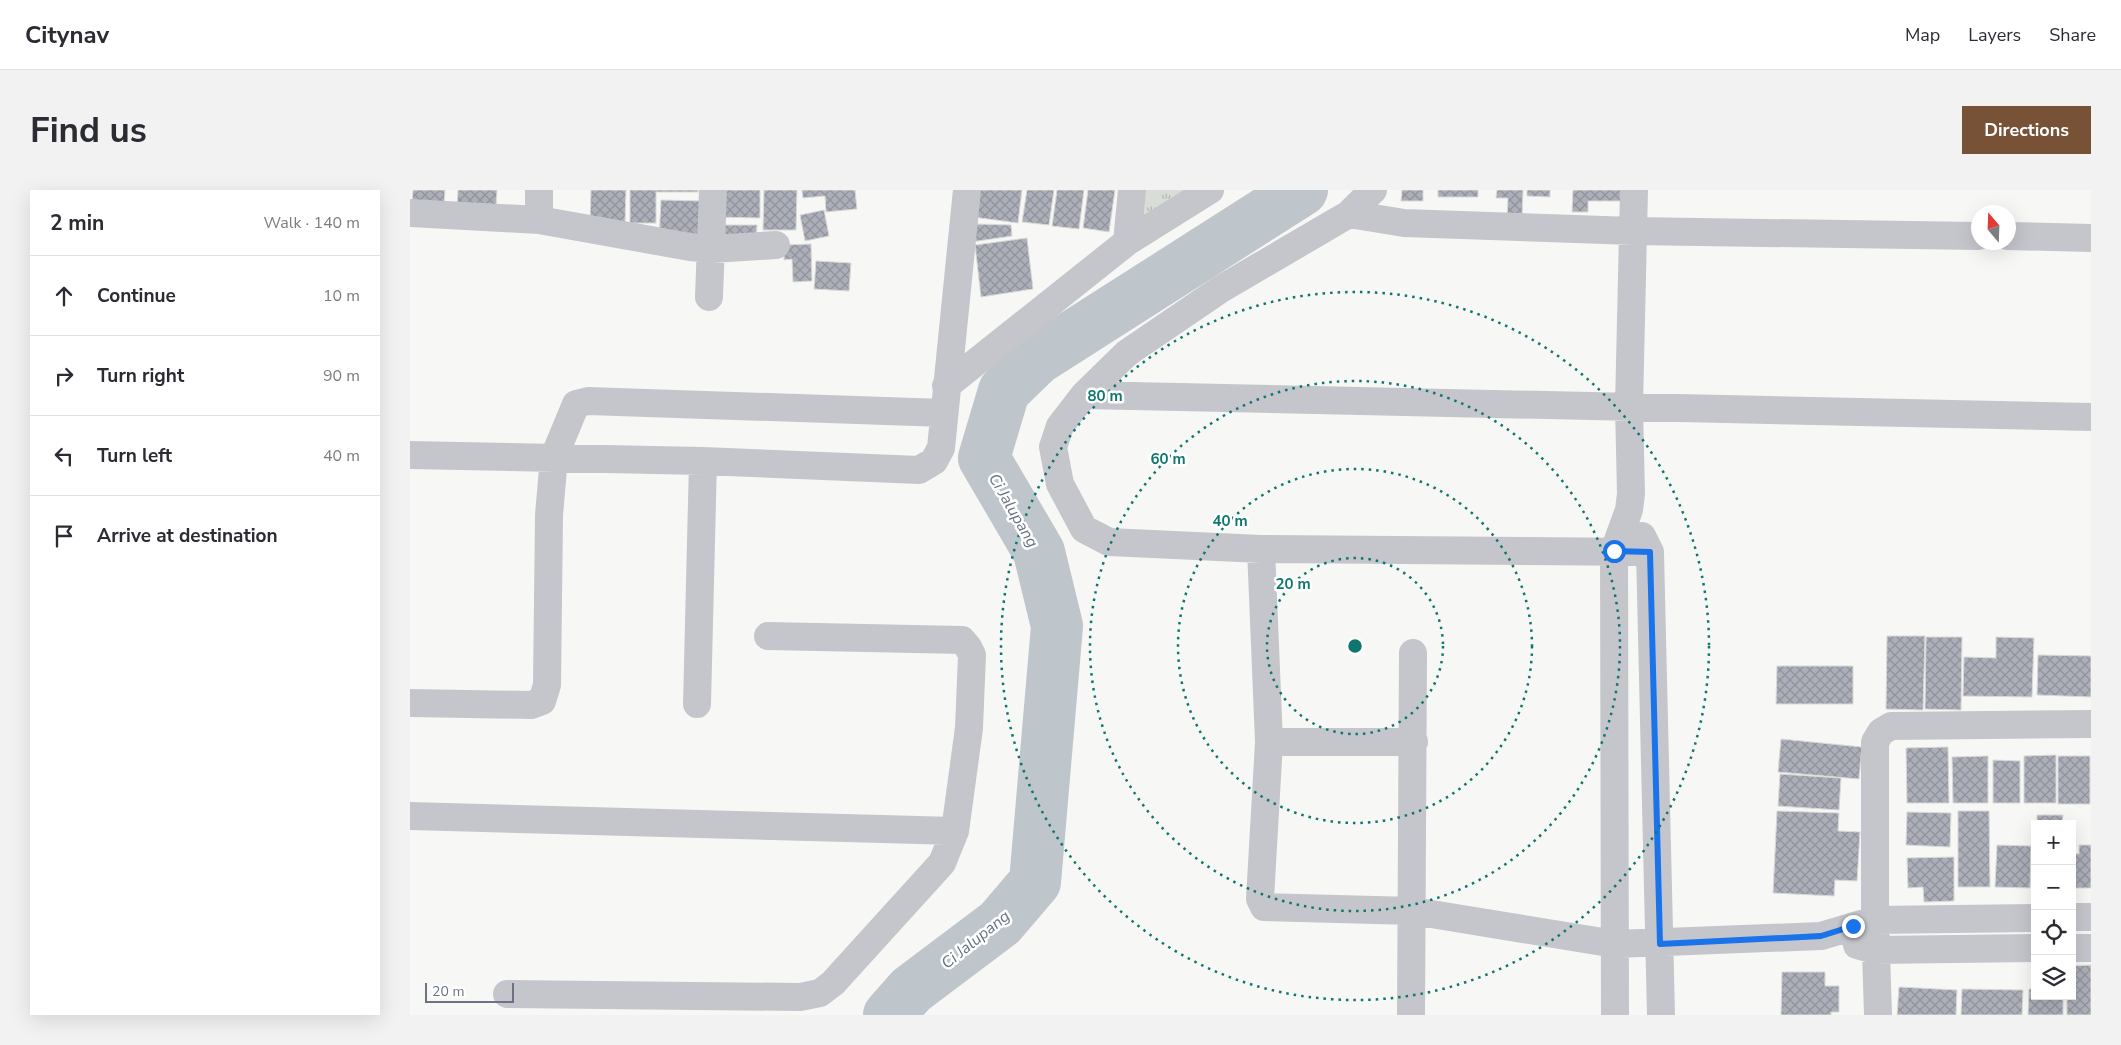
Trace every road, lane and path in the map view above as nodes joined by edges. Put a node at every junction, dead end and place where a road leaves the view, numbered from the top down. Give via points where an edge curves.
1 (539, 190) edge
2 (713, 190) edge
3 (967, 190) edge
4 (1132, 190) edge
5 (1210, 190) edge
6 (1373, 190) edge
7 (1634, 190) edge
8 (410, 213) edge
9 (1349, 214) junction
10 (539, 220) junction
11 (1633, 231) junction
12 (1971, 236) edge
13 (2016, 236) edge
14 (2091, 238) edge
15 (1127, 242) junction
16 (776, 245) dead end
17 (712, 249) junction
18 (709, 297) dead end
19 (1084, 396) junction
20 (945, 400) junction
21 (1629, 406) junction
22 (2091, 417) edge
23 (410, 455) edge
24 (554, 457) junction
25 (703, 460) junction
26 (1630, 510) junction
27 (1261, 549) junction
28 (1614, 551) junction
29 (1650, 552) junction
30 (768, 636) dead end
31 (1412, 653) dead end
32 (410, 703) edge
33 (697, 704) dead end
34 (2091, 724) edge
35 (1269, 742) junction
36 (1414, 742) junction
37 (410, 816) edge
38 (955, 830) junction
39 (1413, 911) junction
40 (2076, 917) edge
41 (2091, 917) edge
42 (2031, 918) edge
43 (1875, 920) junction
44 (1821, 936) junction
45 (1614, 944) junction
46 (1660, 944) junction
47 (2031, 948) edge
48 (2076, 948) edge
49 (2091, 948) edge
50 (1875, 950) junction
51 (507, 994) dead end
52 (1412, 1015) edge
53 (1615, 1015) edge
54 (1661, 1015) edge
55 (1878, 1015) edge

1 - 10 street
2 - 17 street
3 - 20 street
4 - 15 street
5 - 15 street
6 - 9 street
7 - 11 street
8 - 10 street
9 - 11 street via 1404,223
9 - 19 street via 1221,289 1127,353
10 - 17 street via 659,243
11 - 12 street
11 - 21 street
13 - 14 street
15 - 20 street
16 - 17 street
17 - 18 street
19 - 21 street
19 - 27 street via 1060,426 1053,447 1060,484 1084,529 1109,542
20 - 24 street via 588,401 576,404
20 - 25 street via 941,448 934,461 919,470
21 - 22 street
21 - 26 street
23 - 24 street
24 - 25 street
24 - 32 street via 549,515 547,685 542,702 531,706
25 - 33 street
26 - 28 street
26 - 29 street
27 - 28 street
27 - 35 street
28 - 29 street
28 - 45 street
29 - 46 street
30 - 38 street via 962,640 972,655 969,728
31 - 36 street
34 - 43 street via 1892,726 1882,732 1875,742
35 - 36 street
35 - 39 street via 1261,904
36 - 39 street
37 - 38 street
38 - 51 street via 942,863 834,983 820,993 800,998
39 - 45 street
39 - 52 street
40 - 41 street
42 - 43 street
43 - 44 street
43 - 50 street
44 - 46 street
44 - 50 street
45 - 46 street
45 - 53 street
46 - 54 street
47 - 50 street
48 - 49 street
50 - 55 street

